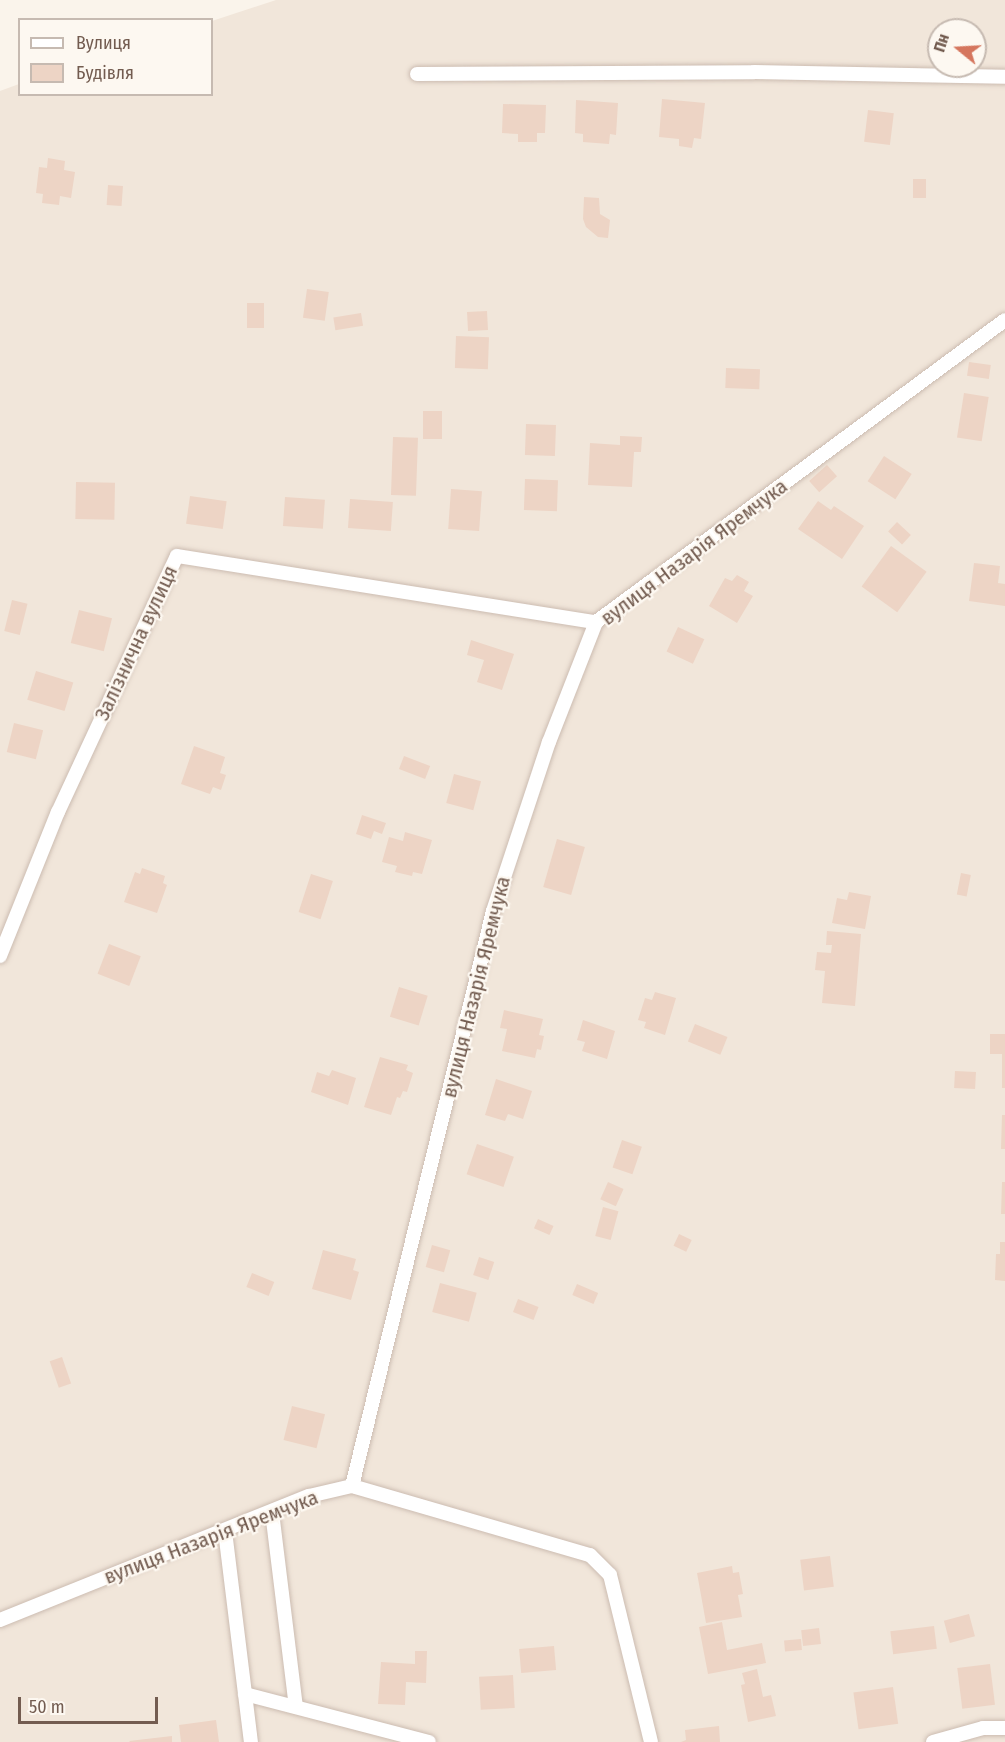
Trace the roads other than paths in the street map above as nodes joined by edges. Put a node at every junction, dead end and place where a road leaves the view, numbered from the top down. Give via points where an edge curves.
1 (417, 74) dead end
2 (1005, 77) edge
3 (1005, 320) edge
4 (597, 622) junction
5 (0, 956) edge
6 (352, 1486) junction
7 (272, 1512) junction
8 (225, 1531) junction
9 (0, 1620) edge
10 (245, 1694) junction
11 (296, 1707) junction
12 (1005, 1728) edge
13 (251, 1742) edge
14 (429, 1742) edge
15 (651, 1742) edge
16 (933, 1742) edge

1 - 2 street via 754,72
3 - 4 street, вулиця Назарія Яремчука
4 - 5 street, Залізнична вулиця via 177,556 58,812
4 - 6 street, вулиця Назарія Яремчука via 549,742 492,911
6 - 7 street, вулиця Назарія Яремчука via 309,1496
6 - 15 street via 590,1555 610,1575
7 - 8 street, вулиця Назарія Яремчука
7 - 11 street
8 - 9 street, вулиця Назарія Яремчука
8 - 10 street
10 - 11 street
10 - 13 street
11 - 14 street
12 - 16 street via 983,1728

